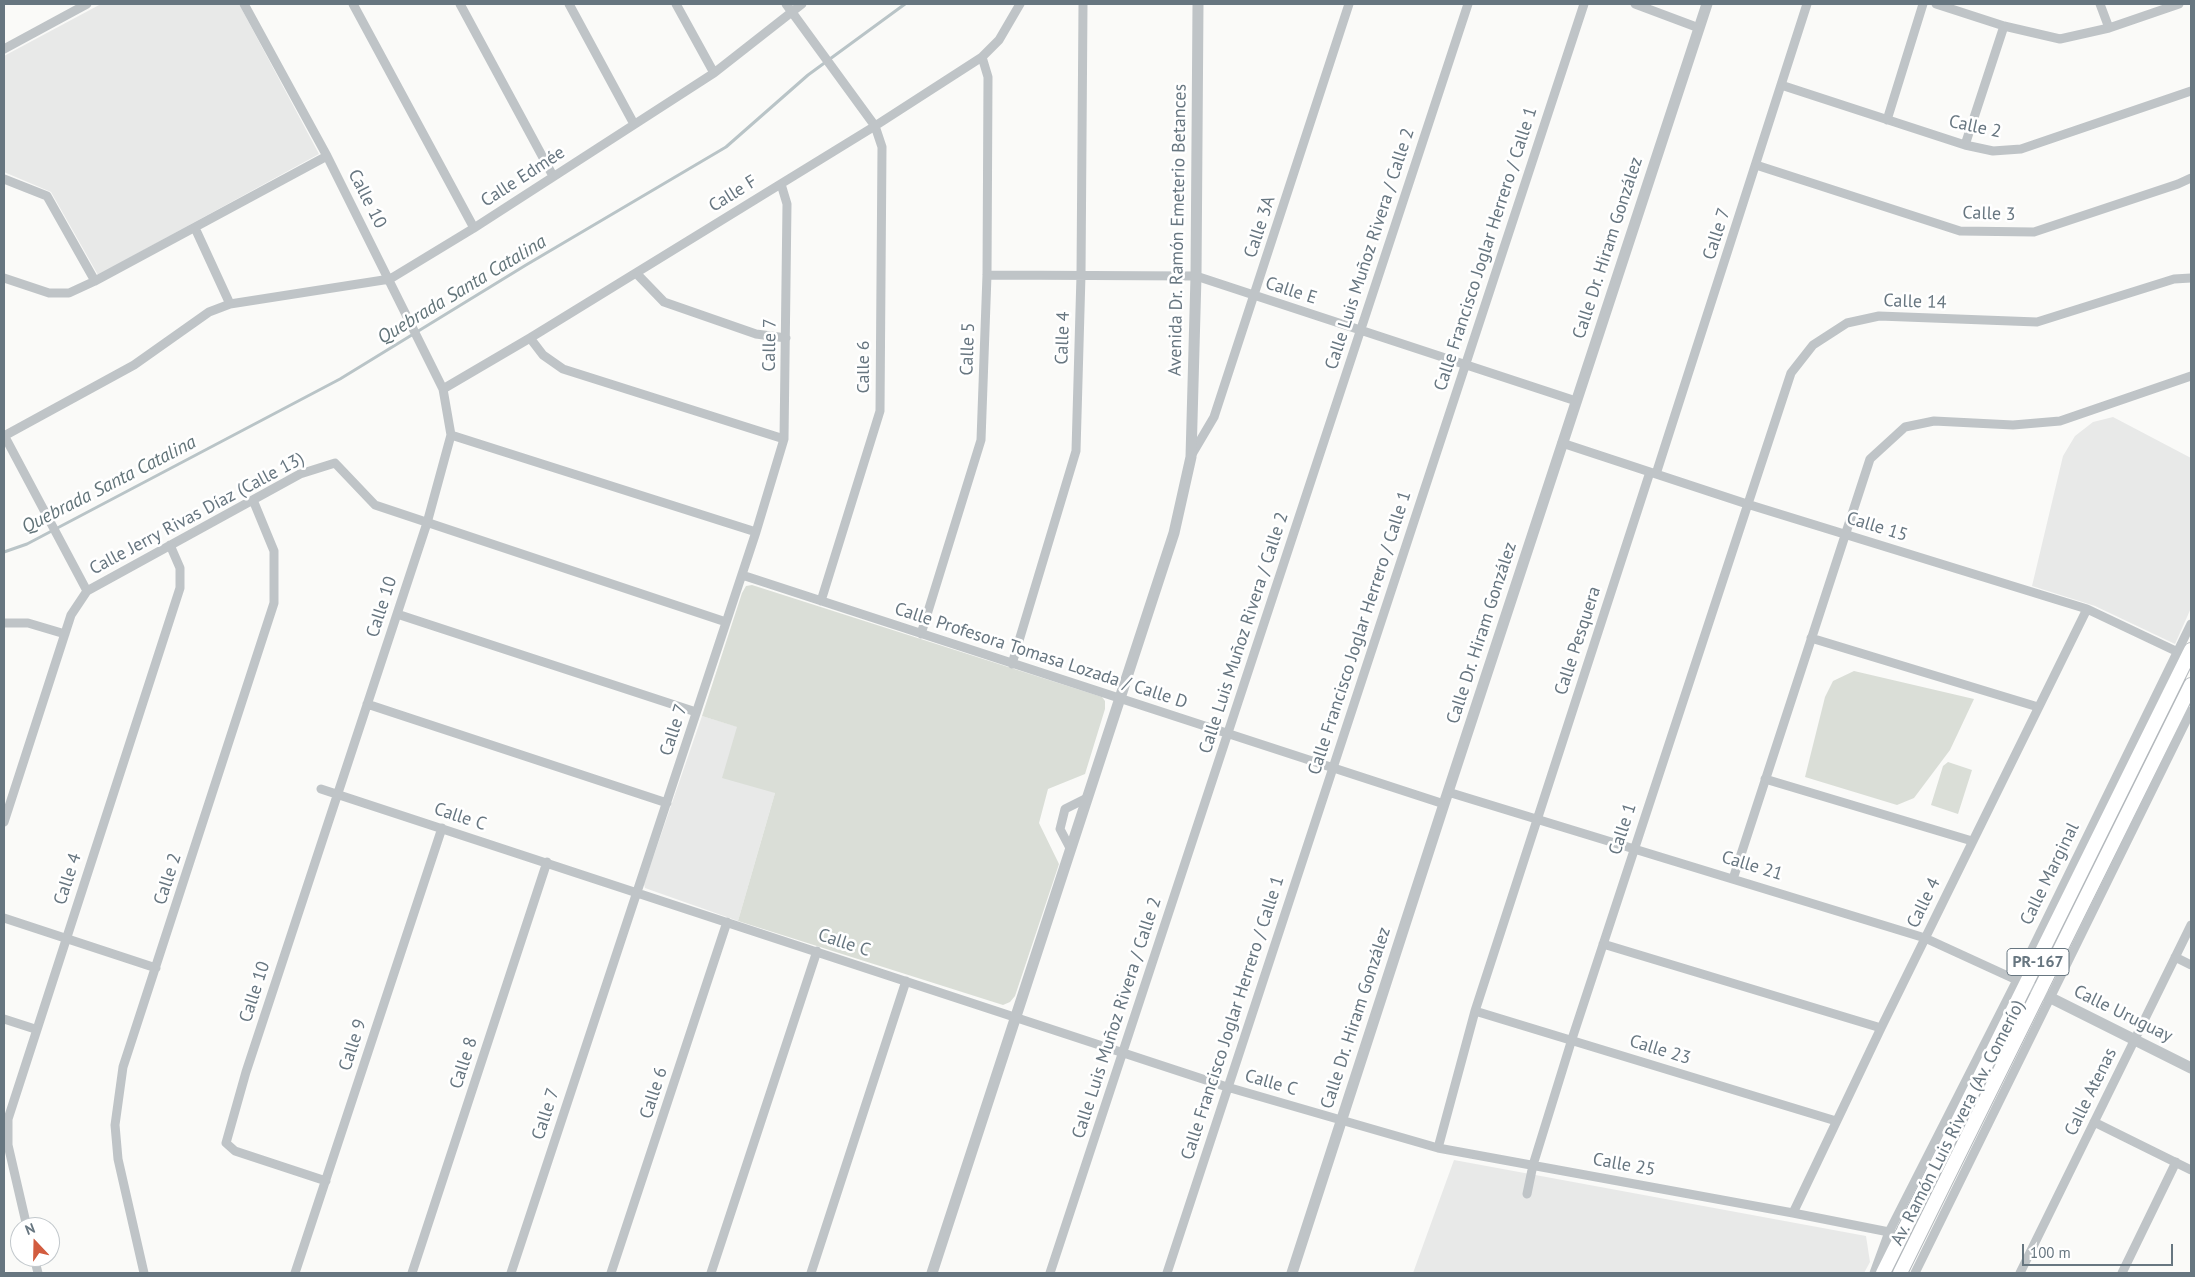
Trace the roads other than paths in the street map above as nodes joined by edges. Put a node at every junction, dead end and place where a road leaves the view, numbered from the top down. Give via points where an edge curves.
1 (87, 4) edge
2 (244, 4) edge
3 (353, 4) edge
4 (460, 4) edge
5 (569, 4) edge
6 (676, 4) edge
7 (786, 4) edge
8 (802, 4) edge
9 (1020, 4) edge
10 (1083, 4) edge
11 (1198, 4) edge
12 (1349, 4) edge
13 (1468, 4) edge
14 (1584, 4) edge
15 (1635, 4) edge
16 (1707, 4) edge
17 (1807, 4) edge
18 (1923, 4) edge
19 (1936, 4) edge
20 (2100, 4) edge
21 (2178, 4) edge
22 (791, 13) junction
23 (2004, 26) junction
24 (1699, 28) junction
25 (2109, 28) junction
26 (4, 49) edge
27 (982, 57) junction
28 (714, 73) junction
29 (1781, 85) junction
30 (2191, 91) edge
31 (1887, 120) junction
32 (634, 124) junction
33 (875, 126) junction
34 (1965, 145) junction
35 (327, 156) junction
36 (1756, 165) junction
37 (553, 176) junction
38 (2191, 178) edge
39 (4, 179) edge
40 (780, 184) junction
41 (195, 228) junction
42 (474, 228) junction
43 (636, 273) junction
44 (987, 275) junction
45 (1082, 275) junction
46 (1196, 276) junction
47 (4, 278) edge
48 (2191, 278) edge
49 (390, 279) junction
50 (95, 281) junction
51 (1254, 296) junction
52 (230, 304) junction
53 (1361, 330) junction
54 (530, 338) junction
55 (786, 338) junction
56 (1465, 364) junction
57 (2191, 376) edge
58 (443, 389) junction
59 (1576, 401) junction
60 (451, 435) junction
61 (4, 436) edge
62 (784, 439) junction
63 (1562, 443) junction
64 (1190, 457) junction
65 (1653, 473) junction
66 (253, 500) junction
67 (1747, 504) junction
68 (427, 523) junction
69 (756, 532) junction
70 (1845, 534) junction
71 (170, 545) junction
72 (742, 575) junction
73 (87, 591) junction
74 (821, 601) junction
75 (2087, 609) junction
76 (397, 614) junction
77 (726, 622) junction
78 (4, 623) edge
79 (2191, 624) edge
80 (65, 634) junction
81 (922, 634) junction
82 (1811, 638) junction
83 (2187, 655) edge
84 (1012, 664) junction
85 (2191, 685) edge
86 (1119, 699) junction
87 (367, 704) junction
88 (2038, 707) junction
89 (2191, 710) edge
90 (696, 712) junction
91 (1228, 734) junction
92 (1332, 768) junction
93 (1764, 779) junction
94 (321, 788) dead end
95 (1448, 792) junction
96 (338, 794) junction
97 (1087, 798) junction
98 (667, 803) junction
99 (1444, 804) junction
100 (1538, 820) junction
101 (4, 822) edge
102 (442, 828) junction
103 (1972, 841) junction
104 (1070, 848) junction
105 (1634, 849) junction
106 (547, 862) junction
107 (1733, 878) junction
108 (637, 892) junction
109 (4, 918) edge
110 (727, 922) junction
111 (2191, 925) edge
112 (66, 938) junction
113 (1925, 938) junction
114 (1603, 944) junction
115 (817, 952) junction
116 (2175, 957) junction
117 (2191, 965) edge
118 (156, 968) junction
119 (906, 981) junction
120 (2033, 988) junction
121 (1475, 1011) junction
122 (1015, 1016) junction
123 (4, 1018) edge
124 (1881, 1028) junction
125 (36, 1029) junction
126 (1572, 1039) junction
127 (2135, 1040) junction
128 (1123, 1053) junction
129 (2191, 1068) edge
130 (1227, 1087) junction
131 (6, 1118) edge
132 (1341, 1120) junction
133 (1836, 1121) junction
134 (2094, 1122) junction
135 (1438, 1148) junction
136 (2176, 1162) junction
137 (1533, 1165) junction
138 (2191, 1170) edge
139 (326, 1181) junction
140 (1527, 1194) dead end
141 (1793, 1213) junction
142 (25, 1217) edge
143 (1895, 1235) junction
144 (144, 1273) edge
145 (295, 1273) edge
146 (412, 1273) edge
147 (511, 1273) edge
148 (611, 1273) edge
149 (711, 1273) edge
150 (811, 1273) edge
151 (932, 1273) edge
152 (1050, 1273) edge
153 (1167, 1273) edge
154 (1292, 1273) edge
155 (1874, 1273) edge
156 (1883, 1273) edge
157 (1900, 1273) edge
158 (1915, 1273) edge
159 (2020, 1273) edge
160 (2122, 1273) edge

1 - 26 street
2 - 35 street, Calle 10
3 - 42 street
4 - 37 street
5 - 32 street
6 - 28 street
7 - 22 street
8 - 22 street, Calle Edmée
9 - 27 street, Calle F via 999,40
10 - 45 street, Calle 4
11 - 46 street, Avenida Dr. Ramón Emeterio Betances
12 - 51 street, Calle 3A
13 - 53 street, Calle Luis Muñoz Rivera / Calle 2
14 - 56 street, Calle Francisco Joglar Herrero / Calle 1
15 - 24 street
16 - 24 street, Calle Dr. Hiram González
17 - 29 street, Calle 7
18 - 31 street
19 - 23 street
20 - 25 street
21 - 25 street
22 - 28 street, Calle Edmée
22 - 33 street
23 - 25 street via 2060,38
23 - 34 street
24 - 59 street, Calle Dr. Hiram González
27 - 33 street, Calle F
27 - 44 street, Calle 5 via 988,77
28 - 32 street, Calle Edmée
29 - 31 street, Calle 2
29 - 36 street, Calle 7
30 - 34 street, Calle 2 via 2021,149 1993,152
31 - 34 street, Calle 2
32 - 37 street, Calle Edmée
33 - 40 street, Calle F
33 - 74 street, Calle 6 via 882,147 880,411
35 - 41 street
35 - 49 street, Calle 10
36 - 38 street, Calle 3 via 1960,231 2034,232
36 - 65 street, Calle 7
37 - 42 street, Calle Edmée
39 - 50 street via 47,196
40 - 43 street, Calle F
40 - 55 street, Calle 7 via 787,204
41 - 50 street
41 - 52 street
42 - 49 street, Calle Edmée
43 - 54 street, Calle F
43 - 55 street via 664,302 756,334
44 - 45 street, Calle E
44 - 81 street, Calle 5 via 981,440
45 - 46 street, Calle E
45 - 84 street, Calle 4 via 1076,451
46 - 51 street, Calle E
46 - 64 street, Avenida Dr. Ramón Emeterio Betances
47 - 50 street via 49,293 69,293
48 - 67 street, Calle 14 via 2174,279 2037,322 1879,316 1847,323 1813,345 1791,373
49 - 52 street, Calle Edmée
49 - 58 street, Calle 10
51 - 53 street, Calle E
51 - 64 street, Calle 3A via 1214,417
52 - 61 street, Calle Edmée via 196,319 134,364
53 - 56 street, Calle E
53 - 91 street, Calle Luis Muñoz Rivera / Calle 2
54 - 58 street, Calle F
54 - 62 street via 543,355 563,369
55 - 62 street, Calle 7
56 - 59 street, Calle E
56 - 92 street, Calle Francisco Joglar Herrero / Calle 1
57 - 70 street via 2060,421 2013,425 1934,421 1905,427 1870,459
58 - 60 street, Calle 10
59 - 63 street, Calle Dr. Hiram González
60 - 68 street, Calle 10
60 - 69 street
61 - 73 street
62 - 69 street, Calle 7
63 - 65 street, Calle 15
63 - 95 street, Calle Dr. Hiram González
64 - 86 street, Avenida Dr. Ramón Emeterio Betances via 1174,533
65 - 67 street, Calle 15
65 - 100 street, Calle Pesquera
66 - 68 street, Calle Jerry Rivas Díaz (Calle 13) via 300,474 335,463 375,505
66 - 71 street, Calle Jerry Rivas Díaz (Calle 13)
66 - 118 street, Calle 2 via 274,551 274,603
67 - 70 street, Calle 15
67 - 105 street, Calle 1
68 - 76 street, Calle 10
68 - 77 street, Calle Jerry Rivas Díaz (Calle 13)
69 - 72 street, Calle 7
70 - 75 street, Calle 15
70 - 82 street
71 - 73 street, Calle Jerry Rivas Díaz (Calle 13)
71 - 112 street, Calle 4 via 180,568 180,588
72 - 74 street, Calle Profesora Tomasa Lozada / Calle D
72 - 77 street, Calle 7
73 - 80 street, Calle Jerry Rivas Díaz (Calle 13) via 71,615
74 - 81 street, Calle Profesora Tomasa Lozada / Calle D
75 - 83 street, Calle 15
75 - 88 street, Calle 4
76 - 87 street, Calle 10
76 - 90 street
77 - 90 street, Calle 7
78 - 80 street via 28,623
79 - 83 street
80 - 101 street
81 - 84 street, Calle Profesora Tomasa Lozada / Calle D
82 - 88 street
82 - 93 street
83 - 120 main road, Av. Ramón Luis Rivera (Av. Comerío) / PR-167
84 - 86 street, Calle Profesora Tomasa Lozada / Calle D
85 - 120 main road, Av. Ramón Luis Rivera (Av. Comerío) / PR-167
86 - 91 street, Calle Profesora Tomasa Lozada / Calle D
86 - 97 street, Avenida Dr. Ramón Emeterio Betances
87 - 96 street, Calle 10
87 - 98 street
88 - 103 street, Calle 4
89 - 120 street
90 - 98 street, Calle 7
91 - 92 street, Calle Profesora Tomasa Lozada / Calle D
91 - 128 street, Calle Luis Muñoz Rivera / Calle 2
92 - 99 street, Calle Profesora Tomasa Lozada / Calle D
92 - 130 street, Calle Francisco Joglar Herrero / Calle 1
93 - 103 street
93 - 107 street
94 - 96 street, Calle C
95 - 99 street, Calle Dr. Hiram González
95 - 100 street, Calle 21
96 - 102 street, Calle C
96 - 139 street, Calle 10 via 246,1072 226,1143 235,1151
97 - 104 street, Avenida Dr. Ramón Emeterio Betances
97 - 104 street via 1065,809 1060,829
98 - 108 street, Calle 7
99 - 132 street, Calle Dr. Hiram González
100 - 105 street, Calle 21
100 - 121 street, Calle Pesquera
102 - 106 street, Calle C
102 - 139 street, Calle 9
103 - 113 street, Calle 4
104 - 122 street, Avenida Dr. Ramón Emeterio Betances
105 - 107 street, Calle 21
105 - 114 street, Calle 1
106 - 108 street, Calle C
106 - 146 street, Calle 8
107 - 113 street, Calle 21
108 - 110 street, Calle C
108 - 147 street, Calle 7
109 - 112 street
110 - 115 street, Calle C
110 - 148 street, Calle 6
111 - 116 street, Calle Atenas
112 - 118 street
112 - 125 street, Calle 4
113 - 120 street, Calle 21
113 - 124 street, Calle 4
114 - 124 street
114 - 126 street, Calle 1
115 - 119 street, Calle C
115 - 149 street
116 - 117 street
116 - 127 street, Calle Atenas
118 - 144 street, Calle 2 via 123,1067 115,1125 118,1159
119 - 122 street, Calle C
119 - 150 street
120 - 127 street, Calle Uruguay
120 - 143 main road, Av. Ramón Luis Rivera (Av. Comerío) / PR-167
120 - 157 main road, Av. Ramón Luis Rivera (Av. Comerío) / PR-167
120 - 158 street
121 - 126 street, Calle 23
121 - 135 street, Calle Pesquera
122 - 128 street, Calle C
122 - 151 street, Avenida Dr. Ramón Emeterio Betances
123 - 125 street
124 - 133 street, Calle 4
125 - 131 street, Calle 4
126 - 133 street, Calle 23
126 - 137 street, Calle 1
127 - 129 street, Calle Uruguay
127 - 134 street, Calle Atenas
128 - 130 street, Calle C
128 - 152 street, Calle Luis Muñoz Rivera / Calle 2
130 - 132 street, Calle C
130 - 153 street, Calle Francisco Joglar Herrero / Calle 1
131 - 142 street, Calle 4 via 8,1145
132 - 135 street, Calle 25
132 - 154 street, Calle Dr. Hiram González
133 - 141 street, Calle 4
134 - 136 street
134 - 159 street, Calle Atenas
135 - 137 street, Calle 25
136 - 138 street
136 - 160 street
137 - 140 street, Calle 1
137 - 141 street, Calle 25
139 - 145 street, Calle 9
141 - 143 street, Calle 25
143 - 155 street
143 - 156 main road, Av. Ramón Luis Rivera (Av. Comerío) / PR-167

